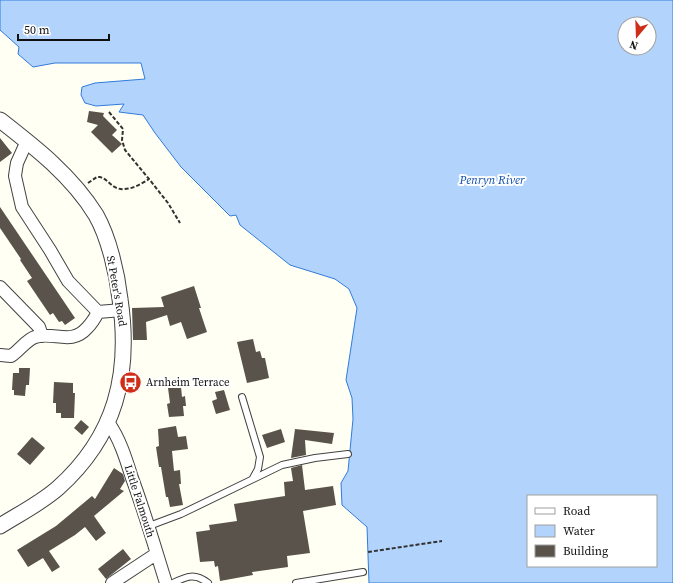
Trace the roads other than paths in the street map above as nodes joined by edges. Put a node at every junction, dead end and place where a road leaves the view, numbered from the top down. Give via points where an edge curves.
1 (0, 120) edge
2 (27, 141) junction
3 (0, 287) edge
4 (122, 310) junction
5 (98, 312) junction
6 (42, 336) junction
7 (0, 354) edge
8 (242, 397) dead end
9 (108, 422) junction
10 (348, 454) dead end
11 (252, 479) junction
12 (0, 526) edge
13 (148, 526) junction
14 (156, 554) junction
15 (363, 572) dead end
16 (112, 583) edge
17 (166, 583) edge
18 (173, 583) edge
19 (208, 583) edge
20 (296, 583) edge

1 - 2 street, St Peter's Road
2 - 4 street, St Peter's Road via 50,160 97,217 112,258
2 - 5 street via 17,163 15,176 22,207 68,281
3 - 6 street via 39,327
4 - 5 street
4 - 9 street, St Peter's Road via 122,368 117,398
5 - 6 street via 93,321 78,335 68,338
6 - 7 street via 31,339 11,356
8 - 11 lane via 260,457 258,469
9 - 12 street, St Peter's Road via 86,458 66,480 47,496
9 - 13 street, Little Falmouth via 124,453
10 - 11 lane via 290,462
11 - 13 lane via 181,514
13 - 14 street, Little Falmouth
14 - 16 street
14 - 17 street, Little Falmouth
15 - 20 lane
18 - 19 lane via 193,576

